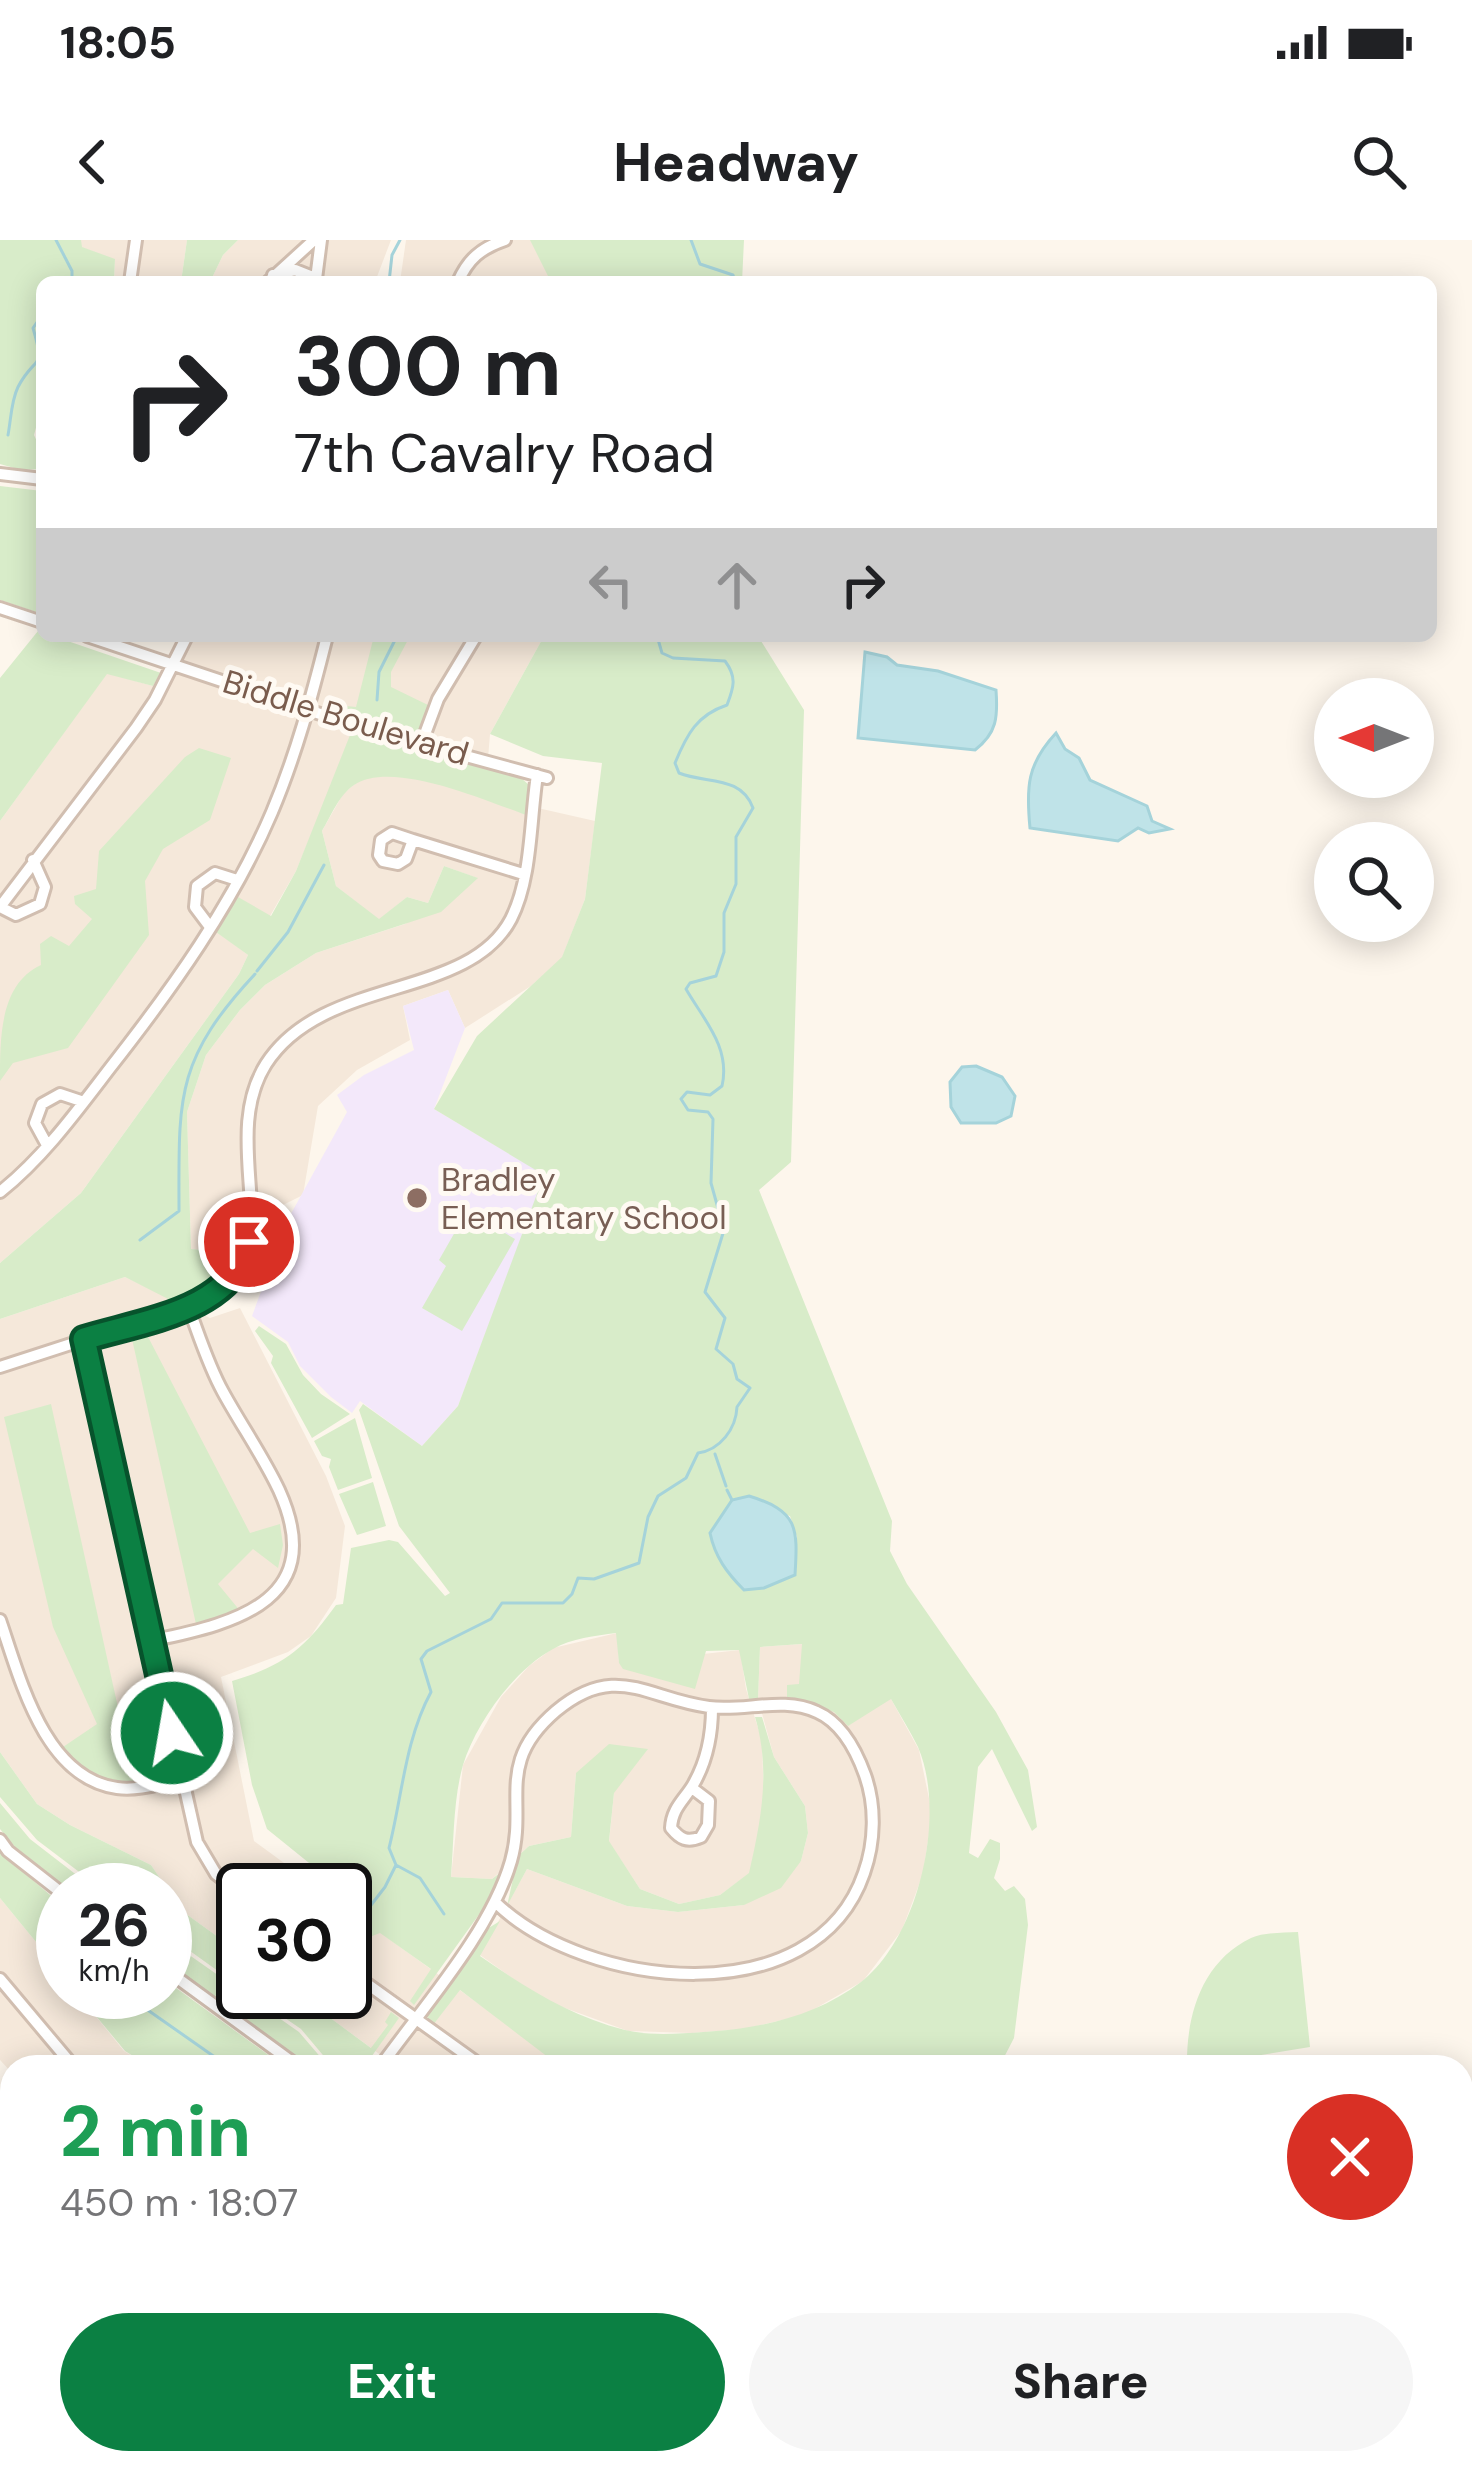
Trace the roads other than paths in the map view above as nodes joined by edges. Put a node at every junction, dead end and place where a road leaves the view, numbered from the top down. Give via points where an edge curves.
1 (136, 240) edge
2 (317, 240) edge
3 (505, 240) edge
4 (131, 276) edge
5 (274, 276) edge
6 (278, 276) edge
7 (308, 276) edge
8 (316, 276) edge
9 (461, 276) edge
10 (0, 474) edge
11 (36, 478) edge
12 (0, 608) edge
13 (36, 620) edge
14 (106, 642) edge
15 (184, 642) edge
16 (325, 642) edge
17 (472, 642) edge
18 (174, 664) junction
19 (308, 708) junction
20 (422, 742) junction
21 (413, 840) dead end
22 (33, 860) junction
23 (524, 874) junction
24 (237, 880) junction
25 (0, 907) edge
26 (210, 927) junction
27 (84, 1102) junction
28 (47, 1145) junction
29 (0, 1192) edge
30 (188, 1306) junction
31 (84, 1339) junction
32 (0, 1367) edge
33 (0, 1620) edge
34 (154, 1640) junction
35 (712, 1708) junction
36 (182, 1779) junction
37 (692, 1788) junction
38 (0, 1840) edge
39 (36, 1873) edge
40 (216, 1874) edge
41 (496, 1904) junction
42 (0, 1979) edge
43 (372, 1987) edge
44 (192, 1989) edge
45 (415, 2018) junction
46 (64, 2055) edge
47 (283, 2055) edge
48 (389, 2055) edge
49 (466, 2055) edge

1 - 4 street
2 - 5 street
2 - 8 street
3 - 9 street via 487,246
6 - 7 street
10 - 11 street
12 - 13 street
14 - 18 street, Biddle Boulevard
15 - 18 street
16 - 19 street
17 - 20 street
18 - 19 street, Biddle Boulevard
18 - 22 street via 136,728
19 - 20 street, Biddle Boulevard
19 - 24 street via 271,814
20 - 23 street, Biddle Boulevard via 542,776
21 - 23 street
22 - 25 street
22 - 25 street via 45,887 40,904 24,914
23 - 30 street via 511,919 492,944 466,962 328,1010 276,1050 249,1107 245,1258 217,1292
24 - 26 street
24 - 26 street via 215,874 196,886 195,907
26 - 27 street
27 - 28 street
27 - 28 street via 60,1094 42,1105 34,1123
28 - 29 street
30 - 31 street
30 - 34 street via 223,1392 278,1488 293,1549 281,1587 260,1608
31 - 32 street
31 - 34 street
33 - 36 street via 49,1739 70,1765 118,1789
34 - 36 street
35 - 37 street via 706,1759
35 - 41 street via 625,1684 595,1688 556,1711 518,1768 513,1856
35 - 41 street via 813,1710 832,1720 857,1756 872,1840 860,1886 826,1931 763,1964 673,1973 562,1947
36 - 40 street via 197,1842
37 - 37 street via 711,1810 692,1841 670,1828
38 - 39 street
41 - 45 street
42 - 46 street
43 - 45 street
44 - 47 street
45 - 48 street
45 - 49 street

